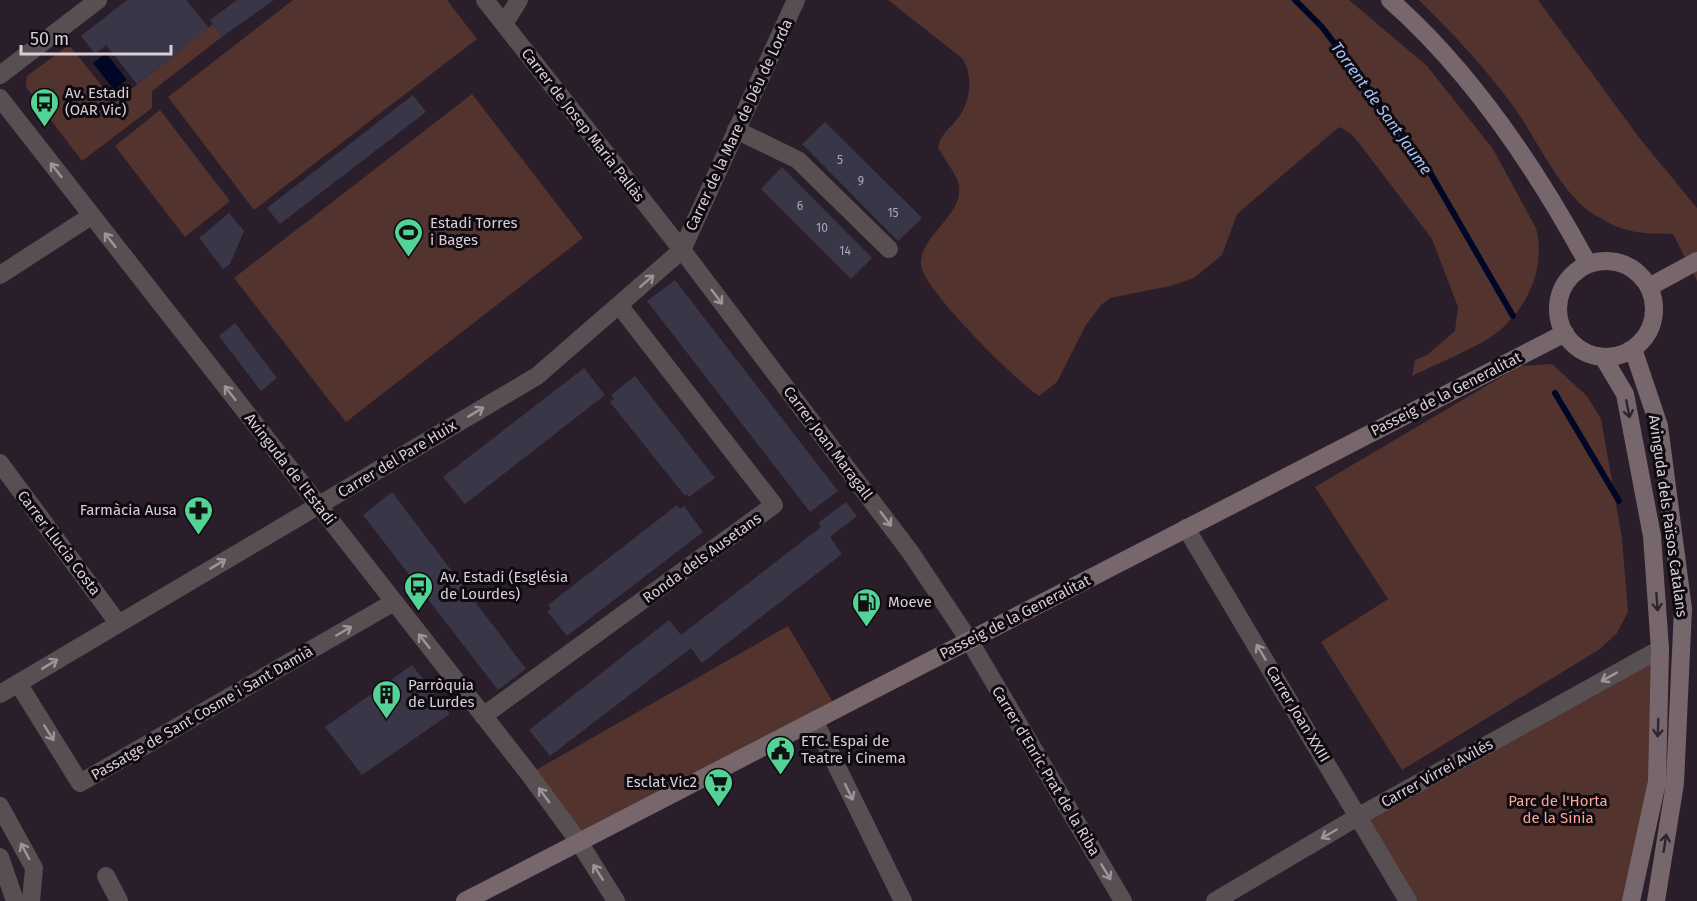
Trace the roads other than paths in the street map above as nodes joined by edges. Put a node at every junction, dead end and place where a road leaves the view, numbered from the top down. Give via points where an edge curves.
1 (485, 0) edge
2 (519, 0) edge
3 (796, 0) edge
4 (1390, 0) edge
5 (94, 1) edge
6 (504, 24) junction
7 (0, 75) edge
8 (0, 98) edge
9 (736, 130) junction
10 (92, 216) junction
11 (889, 249) dead end
12 (682, 250) junction
13 (1697, 261) edge
14 (1588, 264) junction
15 (0, 275) edge
16 (1649, 287) junction
17 (619, 305) junction
18 (1565, 333) junction
19 (1633, 349) junction
20 (1603, 357) junction
21 (0, 463) edge
22 (318, 505) junction
23 (1186, 528) junction
24 (394, 602) junction
25 (118, 623) junction
26 (969, 640) junction
27 (1660, 649) junction
28 (18, 683) junction
29 (0, 694) edge
30 (483, 716) junction
31 (814, 720) junction
32 (0, 806) edge
33 (1359, 816) junction
34 (579, 842) junction
35 (0, 857) edge
36 (106, 876) dead end
37 (15, 901) edge
38 (31, 901) edge
39 (119, 901) edge
40 (465, 901) edge
41 (616, 901) edge
42 (903, 901) edge
43 (1123, 901) edge
44 (1215, 901) edge
45 (1408, 901) edge
46 (1631, 901) edge
47 (1656, 901) edge

1 - 6 street, Carrer de Josep Maria Pallàs
2 - 6 street
3 - 9 street, Carrer de la Mare de Déu de Lorda
4 - 14 street via 1413,20 1486,105 1530,164
5 - 7 street
6 - 12 street, Carrer de Josep Maria Pallàs
10 -> 8 street, Avinguda de l'Estadi
9 - 11 street via 798,160
9 - 12 street, Carrer de la Mare de Déu de Lorda
10 - 15 street
22 -> 10 street, Avinguda de l'Estadi
17 -> 12 street, Carrer del Pare Huix
12 -> 26 street, Carrer Joan Maragall via 911,553
13 - 16 street
14 - 16 street via 1616,261 1641,275
14 - 18 street via 1574,272 1558,301 1558,317
16 - 19 street via 1654,314 1647,333
22 -> 17 street, Carrer del Pare Huix via 537,376
17 - 30 street, Ronda dels Ausetans via 774,506
18 - 20 street via 1575,345
18 - 23 street, Passeig de la Generalitat
19 - 20 street
47 -> 19 street, Avinguda dels Països Catalans via 1675,783 1683,609 1659,426
20 -> 27 street, Avinguda dels Països Catalans via 1625,394 1652,536
21 - 25 street, Carrer Llucia Costa
22 - 24 street, Avinguda de l'Estadi
25 -> 22 street, Carrer del Pare Huix
23 - 26 street, Passeig de la Generalitat
33 -> 23 street, Carrer Joan XXIII
28 -> 24 street, Passatge de Sant Cosme i Sant Damià via 80,783
30 -> 24 street, Avinguda de l'Estadi
28 -> 25 street, Carrer del Pare Huix
26 - 31 street, Passeig de la Generalitat
26 -> 43 street, Carrer d'Enric Prat de la Riba
27 -> 33 street, Carrer Virrei Avilés
27 -> 46 street, Avinguda dels Països Catalans via 1657,782
28 - 29 street, Carrer del Pare Huix
34 -> 30 street, Avinguda de l'Estadi
31 - 34 street, Passeig de la Generalitat
31 -> 42 street
38 -> 32 street via 34,868
33 -> 44 street, Carrer Virrei Avilés
33 - 45 street, Carrer Joan XXIII
34 - 40 street, Passeig de la Generalitat
41 -> 34 street, Avinguda de l'Estadi
35 - 37 street
36 - 39 street

